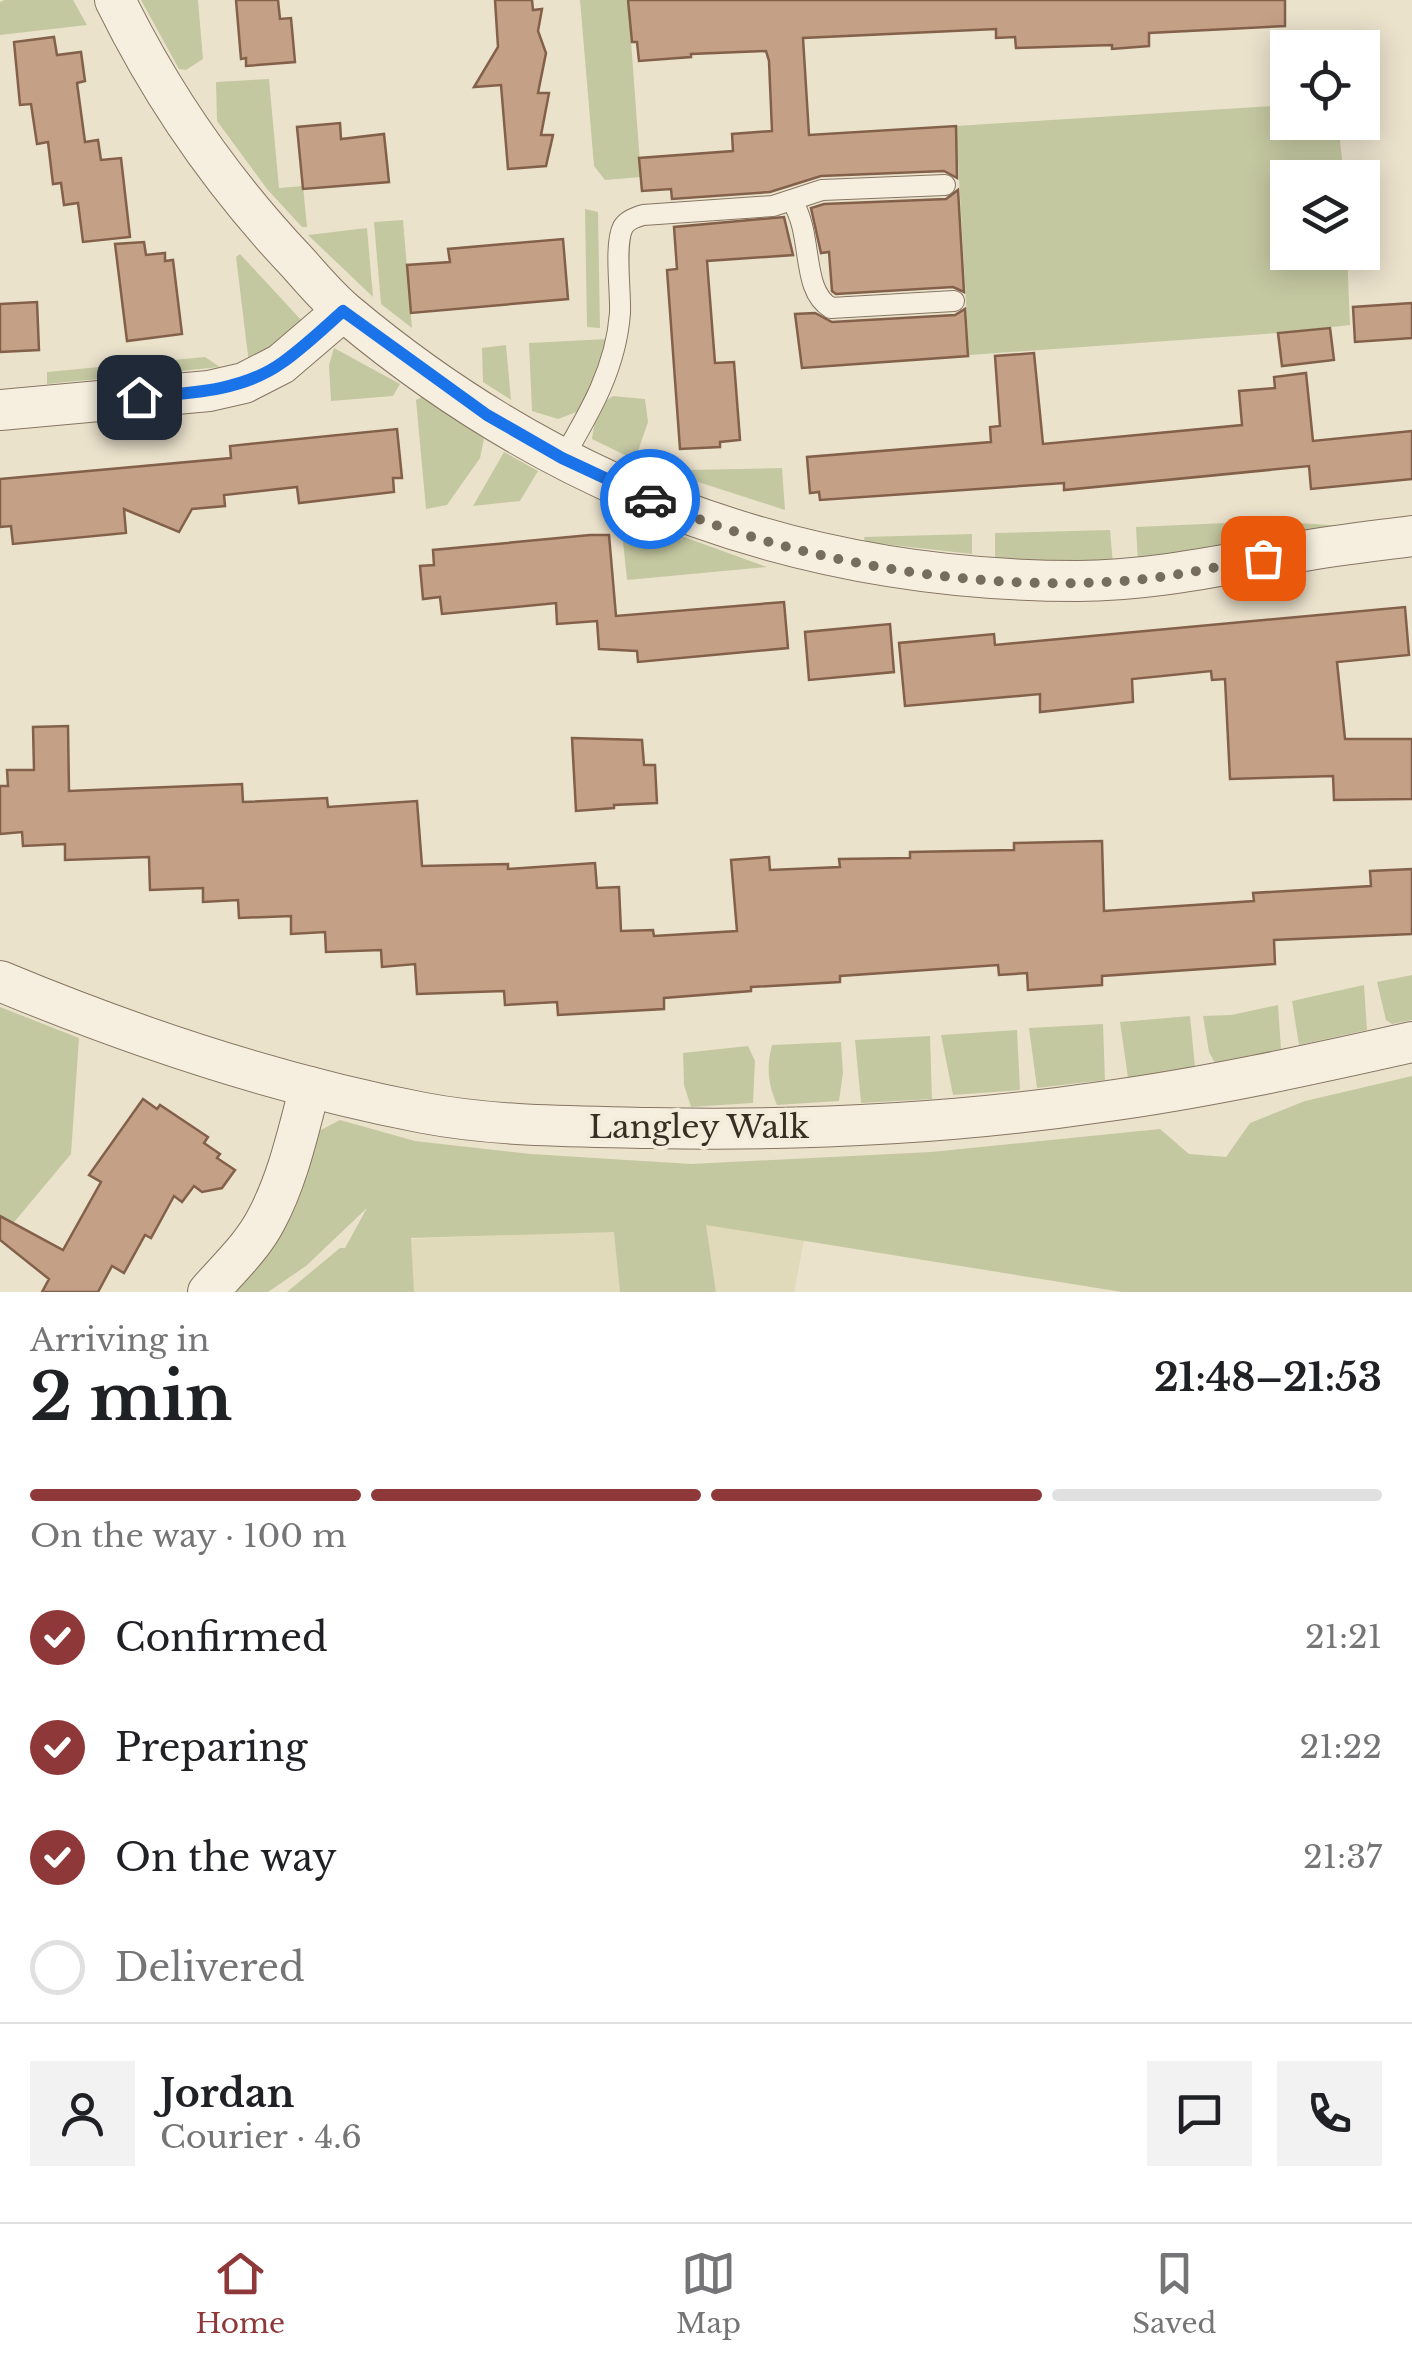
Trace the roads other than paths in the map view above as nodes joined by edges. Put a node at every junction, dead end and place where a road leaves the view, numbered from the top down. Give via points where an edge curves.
1 (115, 0) edge
2 (945, 184) dead end
3 (792, 202) junction
4 (954, 302) dead end
5 (343, 311) junction
6 (0, 410) edge
7 (562, 458) junction
8 (1412, 536) edge
9 (0, 981) edge
10 (1412, 1042) edge
11 (310, 1087) junction
12 (208, 1292) edge

1 - 5 street via 222,176
2 - 3 lane via 822,190
3 - 4 lane via 806,229 812,284 821,302 831,308
3 - 7 lane via 643,215 623,227 611,361
5 - 6 street via 281,364 244,383
5 - 7 street via 487,415
7 - 8 street via 690,517 770,542 950,576 1134,580
9 - 11 street, Langley Walk via 182,1050
10 - 11 street, Langley Walk via 1100,1103 855,1126 544,1126 428,1114
11 - 12 street via 265,1223

